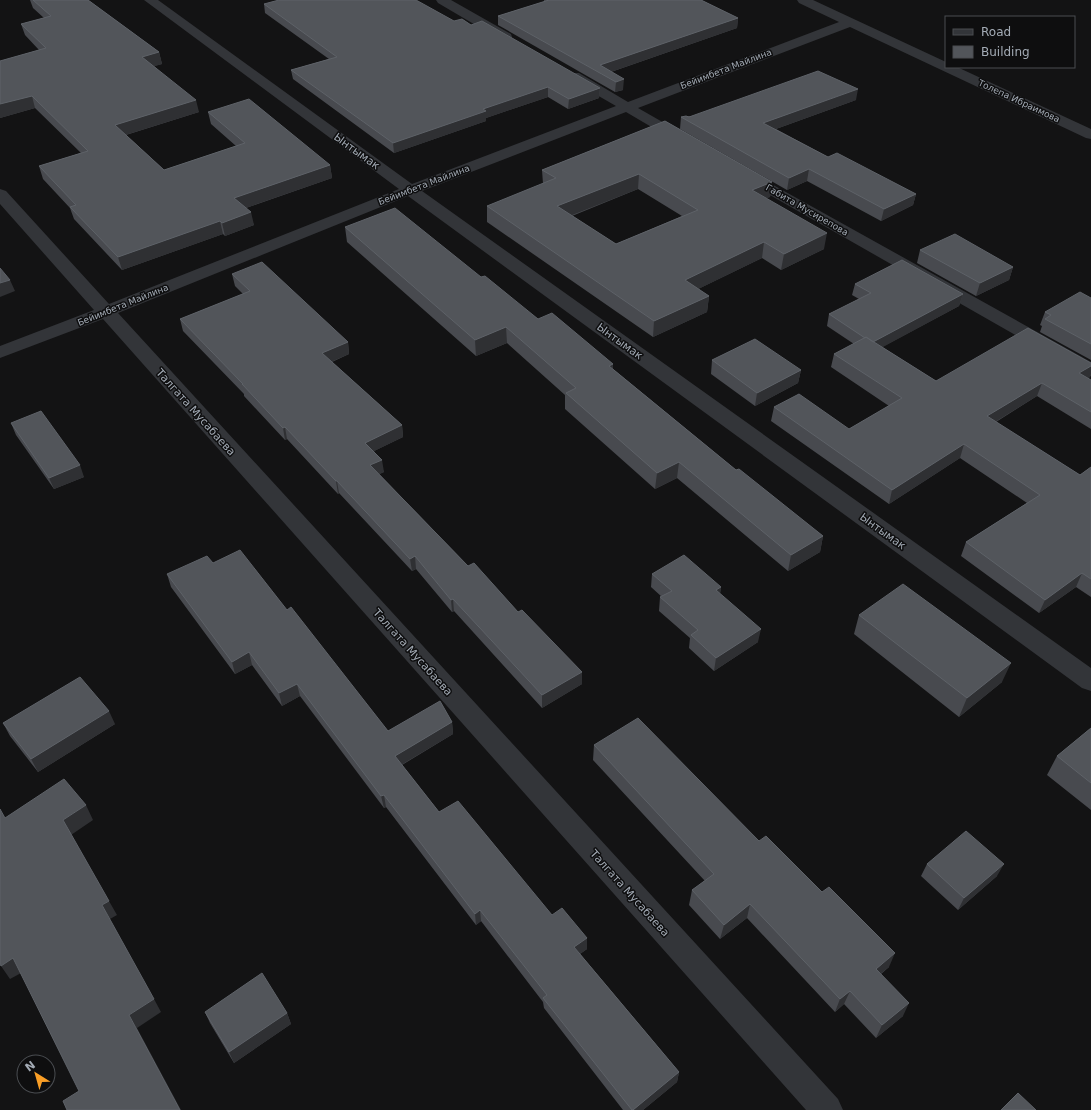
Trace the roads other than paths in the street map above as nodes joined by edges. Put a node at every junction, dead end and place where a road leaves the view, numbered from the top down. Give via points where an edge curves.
1 (150, 0) edge
2 (442, 0) edge
3 (803, 0) edge
4 (850, 22) junction
5 (517, 44) edge
6 (558, 67) edge
7 (945, 67) edge
8 (948, 68) edge
9 (626, 107) junction
10 (1091, 135) edge
11 (694, 146) edge
12 (735, 169) edge
13 (410, 190) junction
14 (0, 194) edge
15 (105, 312) junction
16 (0, 352) edge
17 (1091, 370) edge
18 (1091, 681) edge
19 (827, 1110) edge

1 - 13 street, Ынтымак
2 - 5 street
3 - 4 street, Толепа Ибраимова
4 - 7 street, Толепа Ибраимова
4 - 9 street, Бейимбета Майлина
6 - 9 street
8 - 10 street, Толепа Ибраимова
9 - 11 street
9 - 13 street, Бейимбета Майлина
12 - 17 street, Габита Мусирепова
13 - 15 street, Бейимбета Майлина
13 - 18 street, Ынтымак
14 - 15 street, Талгата Мусабаева
15 - 16 street, Бейимбета Майлина
15 - 19 street, Талгата Мусабаева

